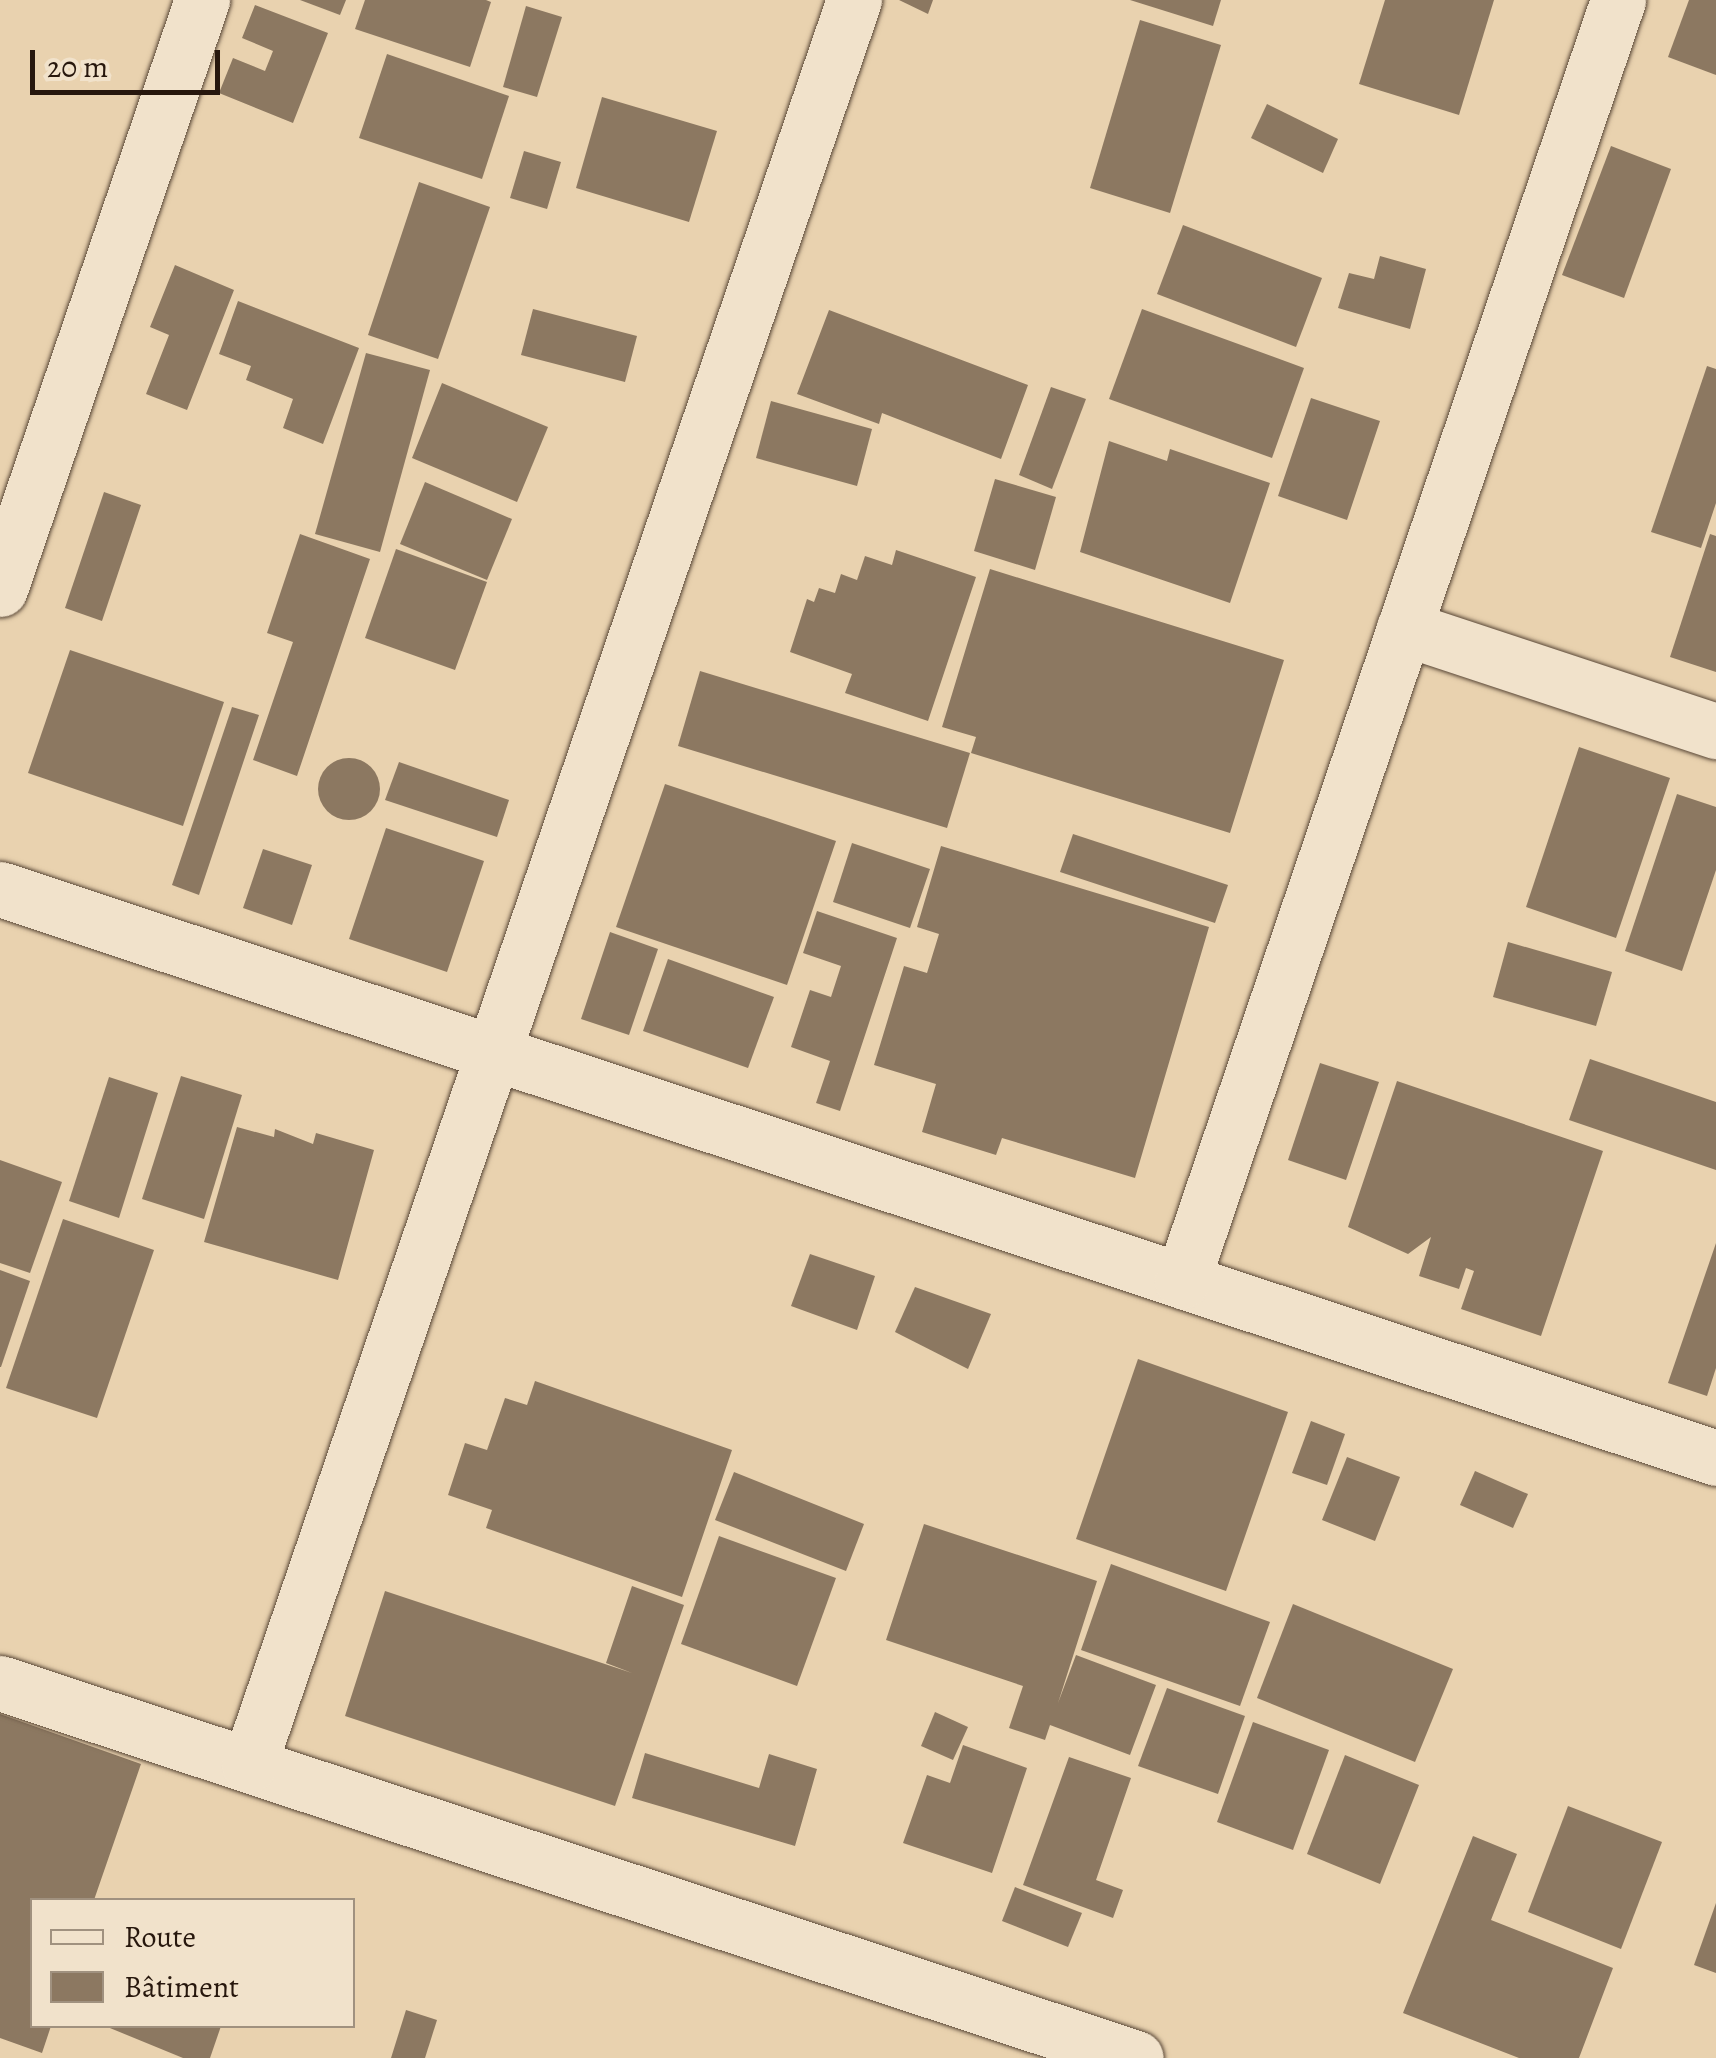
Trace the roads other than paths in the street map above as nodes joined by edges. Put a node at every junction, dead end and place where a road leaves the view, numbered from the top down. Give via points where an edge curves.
1 (202, 0) edge
2 (854, 0) edge
3 (1618, 0) edge
4 (0, 589) edge
5 (1404, 628) junction
6 (1716, 731) edge
7 (0, 889) edge
8 (494, 1052) junction
9 (1182, 1281) junction
10 (1716, 1458) edge
11 (0, 1683) edge
12 (250, 1766) junction
13 (1136, 2058) edge

1 - 4 street
2 - 8 street
3 - 5 street
5 - 6 street
5 - 9 street
7 - 8 street
8 - 9 street
8 - 12 street
9 - 10 street
11 - 12 street
12 - 13 street

